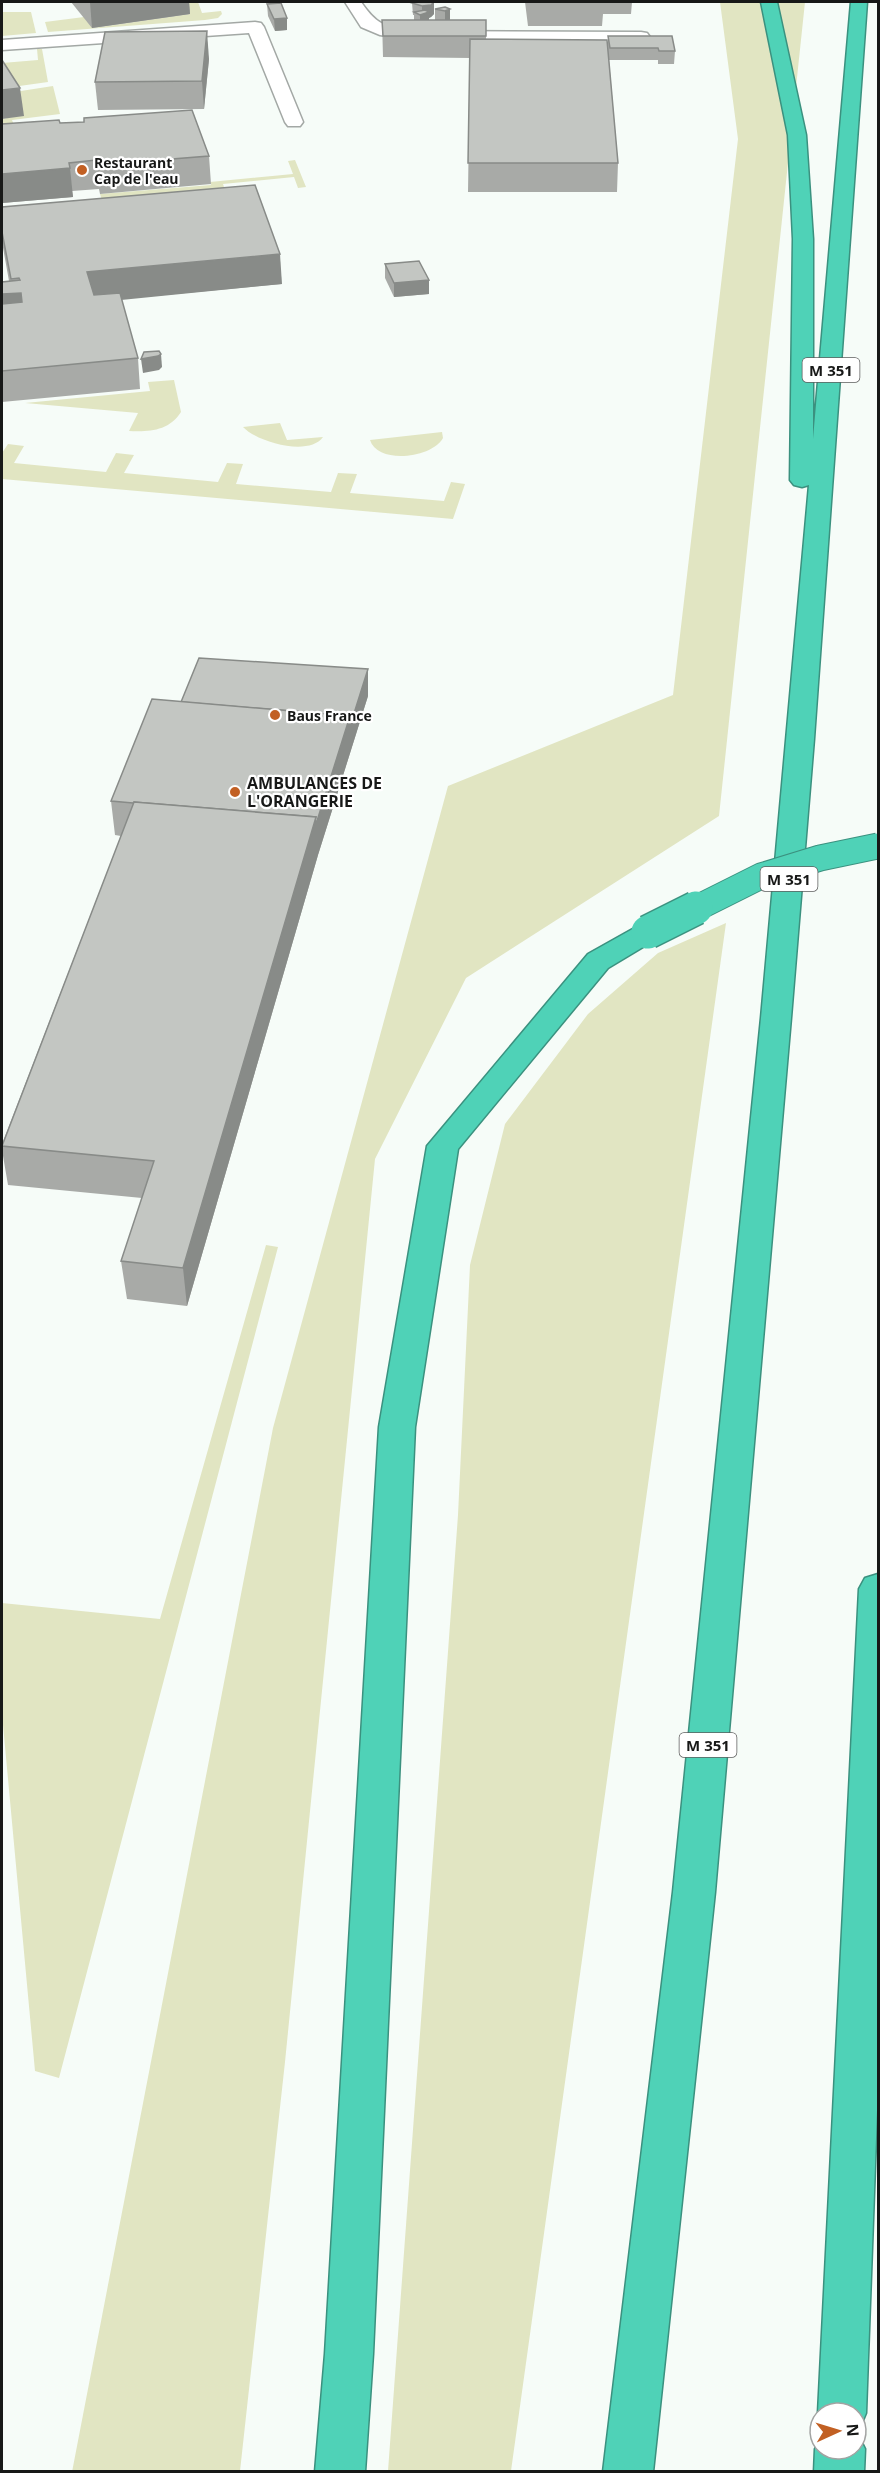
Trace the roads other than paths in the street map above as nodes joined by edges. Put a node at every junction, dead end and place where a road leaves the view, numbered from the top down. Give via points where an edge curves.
1 (353, 2) edge
2 (769, 2) edge
3 (859, 2) edge
4 (248, 10) dead end
5 (255, 27) junction
6 (641, 37) edge
7 (2, 45) edge
8 (294, 122) dead end
9 (801, 739) junction
10 (879, 846) edge
11 (879, 1589) edge
12 (843, 2401) edge
13 (340, 2472) edge
14 (628, 2472) edge

1 - 6 lane via 367,23 417,36
2 - 9 highway via 797,135 803,239
3 - 9 highway, M 351
4 - 5 lane
5 - 7 lane
5 - 8 lane
9 - 14 highway, M 351 via 695,1880
10 - 13 highway, bridge via 761,876 598,961 443,1146 397,1427
11 - 12 highway

